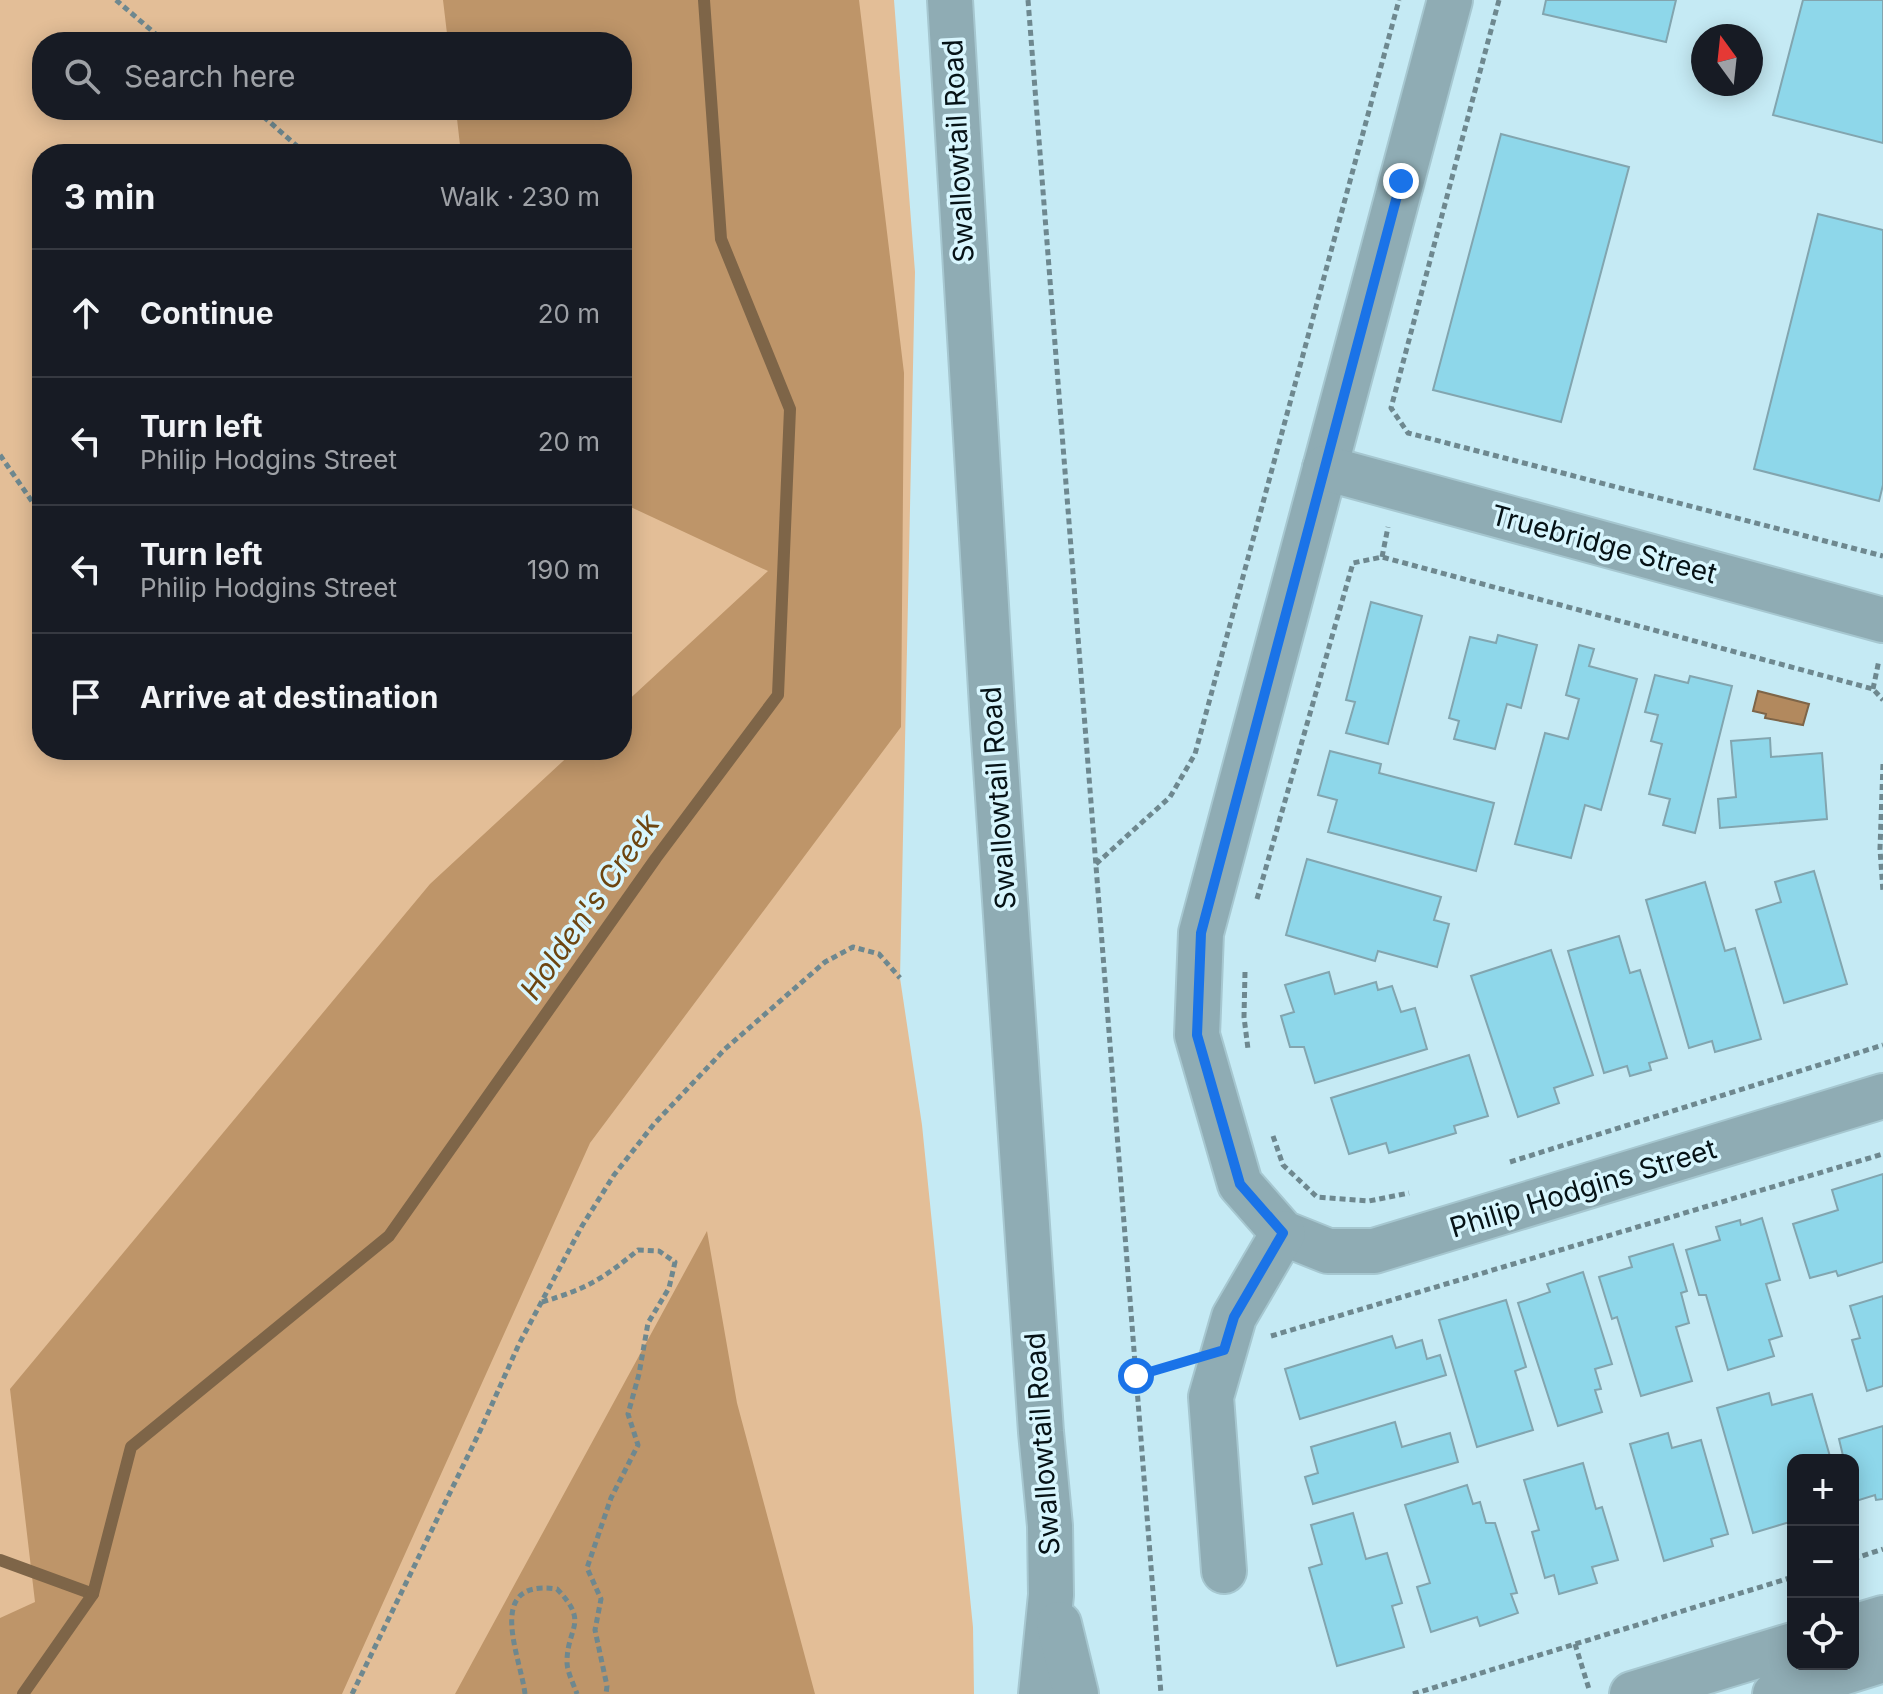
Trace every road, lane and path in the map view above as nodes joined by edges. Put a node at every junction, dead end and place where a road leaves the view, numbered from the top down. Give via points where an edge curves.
1 (116, 0) edge
2 (950, 0) edge
3 (1028, 0) edge
4 (1399, 0) edge
5 (1450, 0) edge
6 (1499, 0) edge
7 (153, 32) edge
8 (267, 120) edge
9 (295, 144) edge
10 (0, 455) edge
11 (1325, 468) junction
12 (32, 501) edge
13 (1883, 556) edge
14 (1883, 620) edge
15 (1883, 700) edge
16 (1883, 764) edge
17 (1096, 864) junction
18 (1883, 892) edge
19 (1255, 908) dead end
20 (1245, 970) dead end
21 (900, 978) dead end
22 (1883, 1045) edge
23 (1249, 1056) dead end
24 (1883, 1096) edge
25 (1269, 1124) dead end
26 (1883, 1154) edge
27 (1504, 1164) dead end
28 (1413, 1193) dead end
29 (1283, 1233) junction
30 (541, 1303) junction
31 (1224, 1350) junction
32 (1136, 1376) junction
33 (1883, 1549) edge
34 (1859, 1557) edge
35 (1224, 1571) dead end
36 (1787, 1579) edge
37 (1051, 1595) junction
38 (1883, 1618) edge
39 (1859, 1625) edge
40 (1575, 1644) junction
41 (1787, 1647) edge
42 (1883, 1660) edge
43 (352, 1694) edge
44 (525, 1694) edge
45 (577, 1694) edge
46 (606, 1694) edge
47 (1041, 1694) edge
48 (1076, 1694) edge
49 (1161, 1694) edge
50 (1413, 1694) edge
51 (1591, 1694) edge
52 (1632, 1694) edge
53 (1775, 1694) edge

1 - 7 path
2 - 37 street, Swallowtail Road
3 - 17 path
4 - 17 path via 1195,754 1170,797
5 - 11 street, Philip Hodgins Street
6 - 13 path via 1391,408 1408,433
8 - 9 path
10 - 12 path
11 - 14 street, Truebridge Street
11 - 29 street, Philip Hodgins Street via 1201,933 1197,1035 1240,1184
15 - 19 path via 1873,689 1382,557 1353,563
16 - 18 path
17 - 32 path
20 - 23 path
21 - 30 path via 879,954 853,947 825,962 725,1049 614,1175
22 - 27 path
24 - 29 street, Philip Hodgins Street via 1374,1251 1328,1251
25 - 28 path via 1283,1165 1317,1197 1369,1201
26 - 31 path
29 - 31 street via 1234,1317
30 - 43 path
30 - 46 path via 583,1289 638,1250 659,1251 675,1262 669,1288 648,1323 628,1414 638,1445 611,1498 587,1568 601,1599 595,1630
31 - 32 path
31 - 35 street via 1211,1397
32 - 49 path
33 - 34 path
36 - 40 path
37 - 47 street, Swallowtail Road
37 - 48 street, Swallowtail Road
38 - 39 street
40 - 50 path
40 - 51 path
41 - 52 street
42 - 53 street
44 - 45 path via 510,1621 518,1598 534,1588 557,1589 573,1610 576,1626 566,1664

